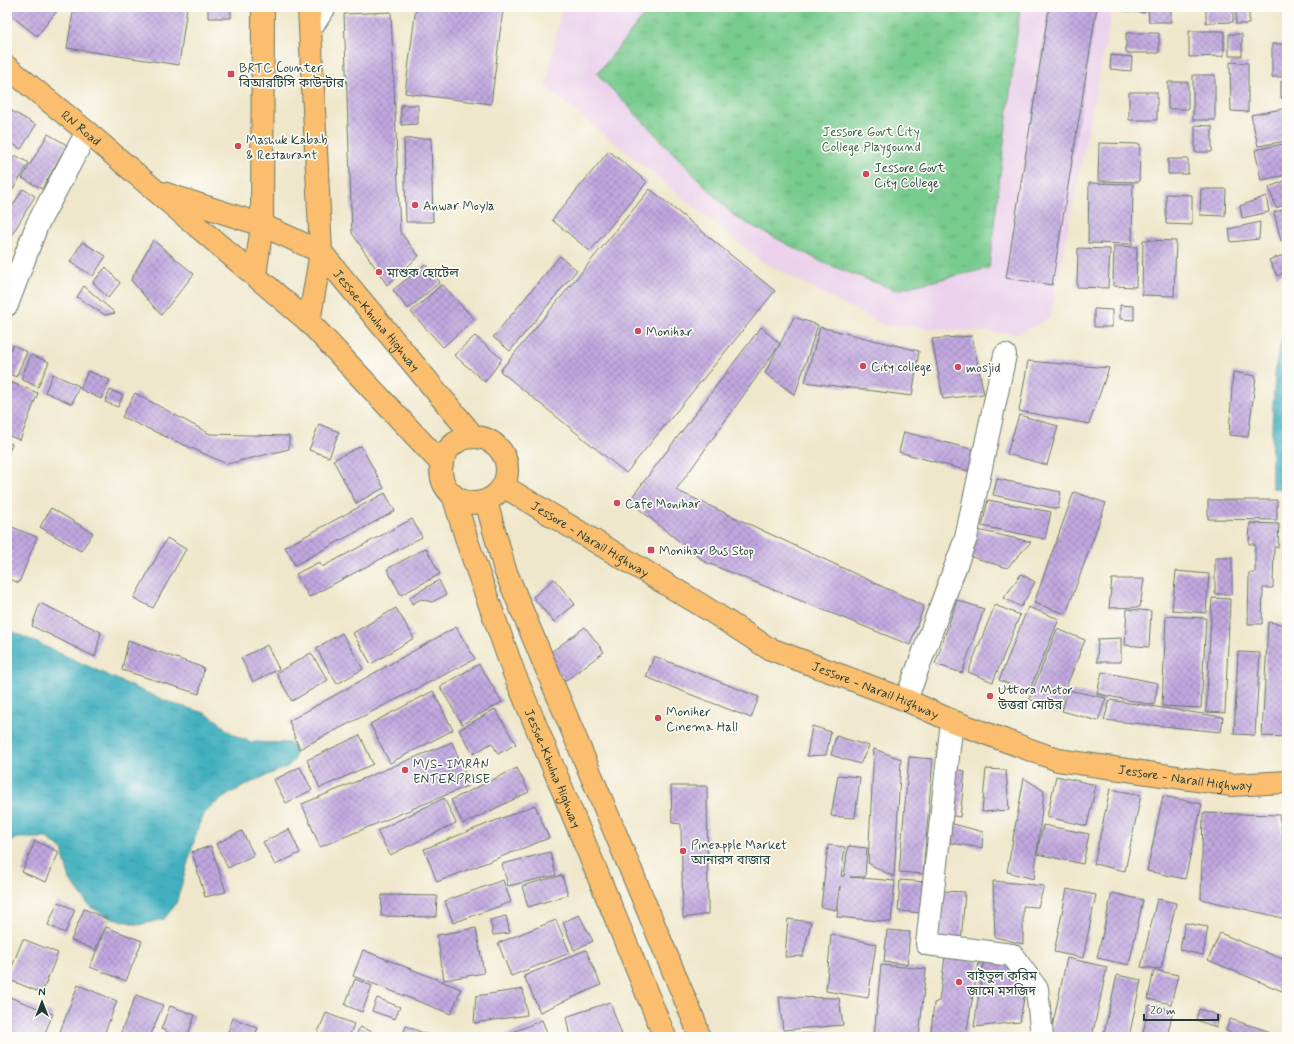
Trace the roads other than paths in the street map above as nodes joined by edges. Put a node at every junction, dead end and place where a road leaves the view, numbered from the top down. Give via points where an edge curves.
1 (263, 7) edge
2 (325, 7) edge
3 (310, 17) edge
4 (7, 67) edge
5 (87, 132) junction
6 (155, 190) junction
7 (262, 225) junction
8 (321, 252) junction
9 (255, 276) junction
10 (7, 304) edge
11 (309, 322) junction
12 (1005, 355) dead end
13 (474, 437) junction
14 (442, 464) junction
15 (503, 486) junction
16 (453, 495) junction
17 (486, 501) junction
18 (906, 700) junction
19 (952, 721) junction
20 (1287, 782) edge
21 (665, 1037) edge
22 (699, 1037) edge
23 (1042, 1037) edge

1 - 7 highway
2 - 3 street
3 - 8 highway
4 - 5 highway, RN Road
5 - 6 highway, RN Road
5 - 10 street via 37,225
6 - 7 highway, RN Road
6 - 9 highway, RN Road
7 - 8 highway, Jessoe-Khulna Highway
7 - 9 highway
8 - 11 highway
8 - 13 highway, Jessoe-Khulna Highway
9 - 11 highway
11 - 14 highway
12 - 18 street via 966,538
13 - 14 highway via 463,439 453,445 445,453
13 - 15 highway via 486,439 503,453 507,464
14 - 16 highway via 442,476 446,487
15 - 17 highway via 496,495
15 - 18 highway, Jessore - Narail Highway via 768,648
16 - 17 highway via 463,501
16 - 21 highway, Jessoe-Khulna Highway via 514,673
17 - 22 highway via 504,570
18 - 19 highway, Jessore - Narail Highway
19 - 20 highway, Jessore - Narail Highway via 1058,760 1232,785
19 - 23 street via 927,944 1012,955 1037,989

